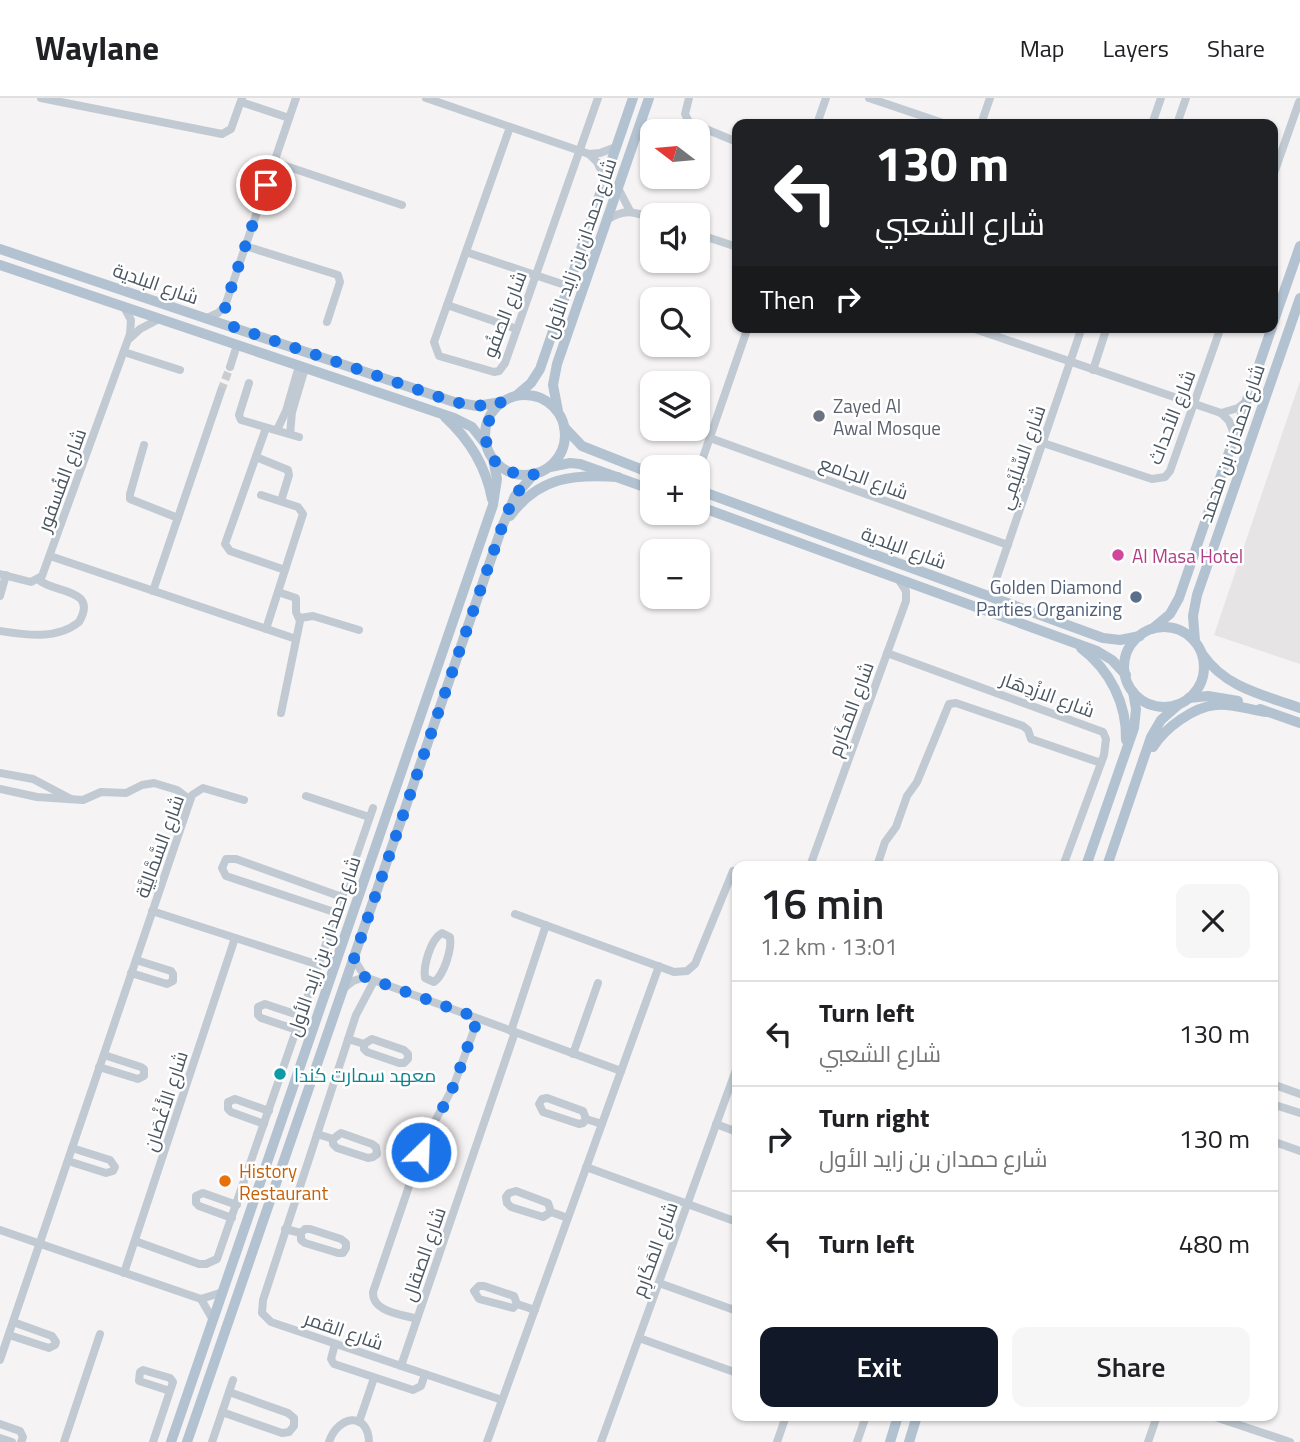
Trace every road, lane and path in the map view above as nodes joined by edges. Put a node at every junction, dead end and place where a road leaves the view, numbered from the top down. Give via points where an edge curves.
1 (41, 98) edge
2 (296, 98) edge
3 (426, 98) edge
4 (598, 98) edge
5 (633, 98) edge
6 (649, 98) edge
7 (689, 98) edge
8 (826, 98) edge
9 (869, 98) edge
10 (990, 98) edge
11 (1161, 98) edge
12 (1186, 98) edge
13 (1288, 98) edge
14 (241, 100) edge
15 (1300, 102) edge
16 (289, 118) junction
17 (819, 119) edge
18 (931, 119) edge
19 (983, 119) edge
20 (1154, 119) edge
21 (1179, 119) edge
22 (510, 127) junction
23 (732, 140) edge
24 (616, 147) junction
25 (579, 151) junction
26 (589, 154) junction
27 (274, 162) junction
28 (1278, 162) edge
29 (605, 177) junction
30 (618, 188) junction
31 (402, 205) dead end
32 (630, 211) junction
33 (640, 214) edge
34 (607, 220) junction
35 (710, 238) edge
36 (732, 245) edge
37 (245, 246) junction
38 (1300, 246) edge
39 (0, 249) edge
40 (466, 252) junction
41 (0, 265) edge
42 (536, 275) junction
43 (568, 286) junction
44 (1300, 301) edge
45 (447, 305) junction
46 (225, 306) junction
47 (124, 307) junction
48 (1278, 310) edge
49 (204, 318) junction
50 (159, 319) junction
51 (327, 322) dead end
52 (234, 327) junction
53 (517, 330) junction
54 (746, 333) edge
55 (986, 333) edge
56 (1080, 333) edge
57 (1105, 333) edge
58 (1218, 333) edge
59 (1270, 333) edge
60 (129, 339) junction
61 (237, 345) junction
62 (124, 352) junction
63 (1070, 362) junction
64 (230, 367) tunnel mouth
65 (302, 367) junction
66 (180, 370) dead end
67 (1093, 370) junction
68 (249, 383) dead end
69 (221, 391) tunnel mouth
70 (517, 395) junction
71 (1247, 401) junction
72 (501, 402) junction
73 (1194, 403) junction
74 (558, 411) junction
75 (1221, 413) junction
76 (442, 414) junction
77 (266, 428) junction
78 (564, 428) junction
79 (277, 430) junction
80 (290, 434) junction
81 (1235, 436) junction
82 (299, 437) dead end
83 (710, 438) joint
84 (1043, 443) junction
85 (144, 445) dead end
86 (486, 446) junction
87 (256, 457) junction
88 (493, 459) junction
89 (547, 468) junction
90 (640, 469) edge
91 (534, 474) junction
92 (618, 477) junction
93 (640, 485) edge
94 (710, 494) edge
95 (261, 495) dead end
96 (281, 502) junction
97 (493, 505) junction
98 (710, 510) edge
99 (178, 518) junction
100 (502, 527) junction
101 (1008, 545) junction
102 (50, 556) junction
103 (285, 570) junction
104 (3, 575) edge
105 (897, 579) junction
106 (39, 580) junction
107 (927, 589) junction
108 (153, 591) junction
109 (278, 592) junction
110 (0, 596) edge
111 (990, 597) junction
112 (906, 601) junction
113 (300, 618) junction
114 (266, 629) junction
115 (1152, 629) junction
116 (359, 630) dead end
117 (0, 631) edge
118 (1140, 636) junction
119 (296, 639) junction
120 (1195, 641) junction
121 (1073, 642) junction
122 (887, 653) junction
123 (1202, 653) junction
124 (1126, 675) junction
125 (1132, 690) junction
126 (1186, 700) junction
127 (1300, 708) edge
128 (1266, 712) junction
129 (281, 713) dead end
130 (1300, 723) edge
131 (1126, 749) junction
132 (1101, 763) junction
133 (1142, 764) junction
134 (0, 773) edge
135 (0, 789) edge
136 (306, 796) dead end
137 (71, 799) junction
138 (190, 800) junction
139 (244, 800) dead end
140 (373, 808) dead end
141 (369, 817) junction
142 (812, 861) edge
143 (879, 861) edge
144 (1065, 861) edge
145 (1088, 861) edge
146 (1109, 861) edge
147 (732, 873) edge
148 (342, 897) junction
149 (152, 911) junction
150 (337, 913) junction
151 (515, 914) dead end
152 (349, 924) junction
153 (546, 925) junction
154 (330, 933) junction
155 (235, 938) junction
156 (340, 950) junction
157 (354, 958) junction
158 (135, 960) junction
159 (319, 965) junction
160 (659, 966) junction
161 (131, 973) junction
162 (369, 979) junction
163 (429, 981) junction
164 (598, 983) dead end
165 (344, 988) junction
166 (423, 999) junction
167 (301, 1016) junction
168 (478, 1018) junction
169 (297, 1030) junction
170 (513, 1032) junction
171 (348, 1039) junction
172 (364, 1044) junction
173 (573, 1054) junction
174 (104, 1055) junction
175 (99, 1068) junction
176 (621, 1071) junction
177 (732, 1081) edge
178 (1278, 1086) edge
179 (1300, 1094) edge
180 (1278, 1107) edge
181 (269, 1111) junction
182 (1300, 1114) edge
183 (586, 1119) junction
184 (264, 1124) junction
185 (602, 1124) junction
186 (716, 1124) junction
187 (732, 1130) edge
188 (317, 1134) junction
189 (333, 1139) junction
190 (1278, 1143) edge
191 (72, 1148) junction
192 (1300, 1151) edge
193 (68, 1161) junction
194 (586, 1167) junction
195 (687, 1204) junction
196 (237, 1205) junction
197 (551, 1212) junction
198 (232, 1217) junction
199 (568, 1218) junction
200 (732, 1220) edge
201 (285, 1229) junction
202 (0, 1230) edge
203 (301, 1233) junction
204 (135, 1241) junction
205 (39, 1244) junction
206 (124, 1273) junction
207 (659, 1283) junction
208 (223, 1292) junction
209 (201, 1299) junction
210 (516, 1304) junction
211 (732, 1309) edge
212 (535, 1310) junction
213 (213, 1320) junction
214 (417, 1320) junction
215 (13, 1322) junction
216 (100, 1334) dead end
217 (9, 1335) junction
218 (639, 1338) junction
219 (335, 1344) junction
220 (0, 1360) edge
221 (401, 1366) junction
222 (732, 1371) edge
223 (425, 1374) junction
224 (374, 1378) junction
225 (233, 1380) dead end
226 (170, 1391) dead end
227 (229, 1392) junction
228 (502, 1400) junction
229 (222, 1412) junction
230 (784, 1421) edge
231 (864, 1421) edge
232 (896, 1421) edge
233 (916, 1421) edge
234 (1155, 1421) edge
235 (1227, 1421) edge
236 (359, 1422) junction
237 (0, 1424) edge
238 (0, 1438) edge
239 (12, 1442) edge
240 (21, 1442) edge
241 (64, 1442) edge
242 (153, 1442) edge
243 (171, 1442) edge
244 (187, 1442) edge
245 (212, 1442) edge
246 (329, 1442) edge
247 (369, 1442) edge
248 (487, 1442) edge
249 (601, 1442) edge
250 (777, 1442) edge
251 (857, 1442) edge
252 (890, 1442) edge
253 (909, 1442) edge
254 (1148, 1442) edge
255 (1290, 1442) edge

1 - 14 street via 222,134 231,129
2 - 16 street
3 - 22 street
4 - 25 street, شارع الصفُو
5 - 24 main road, شارع حمدان بن زايد الأول
6 - 30 main road, شارع حمدان بن زايد الأول
7 - 23 street via 685,114 689,122
8 - 17 street
9 - 18 street
10 - 19 street
11 - 20 street
12 - 21 street
13 - 15 street
14 - 16 street
15 - 28 street
16 - 27 street
22 - 25 street
22 - 40 street, شارع الصفُو
24 - 26 street
24 - 29 main road, شارع حمدان بن زايد الأول
25 - 26 street
25 - 42 street, شارع الصفُو
26 - 29 street
27 - 31 street
27 - 37 street
29 - 43 main road, شارع حمدان بن زايد الأول
30 - 32 street
30 - 34 main road, شارع حمدان بن زايد الأول
32 - 33 street
32 - 34 street
34 - 74 main road, شارع حمدان بن زايد الأول via 555,374
35 - 36 street
37 - 46 street
37 - 51 street via 338,275 340,282
38 - 48 main road, شارع حمدان بن محمد
39 - 49 main road, شارع البلدية
40 - 42 street
40 - 45 street, شارع الصفُو
41 - 47 main road, شارع البلدية
42 - 43 street
42 - 53 street, شارع الصفُو
43 - 70 main road, شارع حمدان بن زايد الأول via 540,369
44 - 120 main road, شارع حمدان بن محمد via 1197,595 1192,616
45 - 53 street
45 - 53 street, شارع الصفُو via 434,342 439,356 499,371
46 - 49 street
46 - 52 street
47 - 50 main road, شارع البلدية
47 - 60 street, شارع الفُسفور via 131,320
49 - 52 main road, شارع البلدية
50 - 60 street
50 - 61 main road, شارع البلدية
52 - 72 main road, شارع البلدية via 454,402 477,406
54 - 83 street
55 - 63 street
56 - 63 street, شارع السِّلَيْمِي
57 - 67 street
58 - 73 street, شارع الأحداث
59 - 71 main road, شارع حمدان بن محمد
60 - 62 street, شارع الفُسفور
61 - 64 street
61 - 65 main road, شارع البلدية
62 - 66 street
62 - 102 street, شارع الفُسفور
63 - 67 street
63 - 84 street, شارع السِّلَيْمِي
65 - 76 main road, شارع البلدية
65 - 79 street
65 - 80 street
67 - 73 street
68 - 77 street via 239,417
69 - 99 street
70 - 72 main road
70 - 74 main road via 544,399
71 - 75 street
71 - 81 main road, شارع حمدان بن محمد
72 - 86 main road via 487,422
73 - 75 street
73 - 84 street, شارع الأحداث via 1170,471 1161,479
74 - 78 main road
75 - 81 street
76 - 86 main road, شارع البلدية via 472,426
76 - 97 main road via 477,459
77 - 79 street
77 - 87 street
78 - 89 main road via 562,450
78 - 90 main road via 582,446
79 - 80 street
80 - 82 street
81 - 115 main road, شارع حمدان بن محمد via 1179,598 1170,614
83 - 101 street, شارع الجامع
84 - 101 street, شارع السِّلَيْمِي
85 - 99 street via 130,499
86 - 88 main road
87 - 96 street via 288,470
87 - 103 street via 226,547
88 - 91 main road via 507,471
88 - 97 main road, شارع حمدان بن زايد الأول via 497,479
89 - 91 main road
89 - 92 main road via 580,464
91 - 100 main road, شارع حمدان بن زايد الأول via 514,496
92 - 93 main road
92 - 100 main road via 574,476 549,484 526,497
94 - 111 main road, شارع البلدية
95 - 96 street
96 - 103 street via 298,507 303,514
97 - 152 main road, شارع حمدان بن زايد الأول
98 - 105 main road, شارع البلدية
99 - 108 street
100 - 157 main road, شارع حمدان بن زايد الأول
101 - 111 street, شارع السِّلَيْمِي
102 - 106 street, شارع الفُسفور
102 - 108 street
103 - 109 street
104 - 106 street
104 - 110 street
105 - 107 main road, شارع البلدية
105 - 112 street via 904,586
106 - 117 street via 80,598 84,607 79,622 41,635
107 - 112 street
107 - 121 main road, شارع البلدية
108 - 114 street
109 - 113 street via 296,598
109 - 114 street
111 - 118 main road, شارع البلدية via 1103,638
112 - 122 street, شارع المَكَارِم
113 - 116 street via 313,616
113 - 119 street
114 - 119 street
115 - 118 main road
115 - 120 main road via 1180,630
118 - 124 main road via 1126,657
119 - 129 street
120 - 123 main road
121 - 124 main road, شارع البلدية via 1105,655
121 - 131 main road via 1108,676 1124,712
122 - 132 street, شارع الازْدِهَار via 1099,729 1106,739
122 - 142 street, شارع المَكَارِم
123 - 126 main road via 1201,682
123 - 127 main road via 1229,682
124 - 125 main road
125 - 126 main road via 1160,706
125 - 131 main road via 1135,717
126 - 128 main road via 1208,695
126 - 133 main road via 1155,728
128 - 130 main road
128 - 133 main road via 1218,704 1200,710 1166,730
131 - 145 main road
132 - 143 street via 1031,739 1023,726 951,703
132 - 144 street, شارع الازْدِهَار
133 - 146 main road
134 - 137 street via 33,779
135 - 137 street
136 - 141 street
137 - 138 street via 126,793 154,783
138 - 139 street, شارع السَّمَّالِيَّة via 203,788
138 - 149 street, شارع السَّمَّالِيَّة
140 - 141 street
141 - 148 street
147 - 160 street via 692,967 678,973
148 - 150 street
148 - 150 street via 236,859 223,863 226,876
149 - 155 street
149 - 158 street, شارع السَّمَّالِيَّة
150 - 154 street
151 - 153 street
152 - 154 street
152 - 156 main road, شارع حمدان بن زايد الأول
153 - 160 street
153 - 170 street, شارع الصقال
154 - 156 street
154 - 159 street
155 - 159 street
155 - 204 street, شارع الأَغْصَان
156 - 208 main road, شارع حمدان بن زايد الأول
157 - 162 street
157 - 165 main road, شارع حمدان بن زايد الأول
158 - 161 street, شارع السَّمَّالِيَّة
158 - 161 street via 171,971 173,981 167,984
159 - 167 street
160 - 176 street
161 - 174 street, شارع السَّمَّالِيَّة
162 - 165 street via 353,981
162 - 166 street
162 - 171 street, شارع القمر
163 - 163 street via 440,977 451,943 445,934 434,940 424,972
163 - 166 street
164 - 173 street
165 - 244 main road, شارع حمدان بن زايد الأول
166 - 168 street
167 - 169 street
167 - 169 street via 265,1004 258,1007 261,1018
168 - 170 street
168 - 214 street via 451,1093 424,1142 372,1295 379,1307
169 - 181 street
170 - 173 street
170 - 214 street, شارع الصقال
171 - 172 street
171 - 188 street, شارع القمر
172 - 172 street via 367,1052 399,1063 408,1059 404,1050 372,1039
173 - 176 street
174 - 175 street, شارع السَّمَّالِيَّة
174 - 175 street via 141,1067 144,1076 138,1079
175 - 191 street, شارع السَّمَّالِيَّة
176 - 185 street
177 - 186 street, شارع المَكَارِم
178 - 179 street
180 - 182 street
181 - 184 street
181 - 184 street via 235,1099 228,1102 231,1112
183 - 183 street via 579,1124 543,1112 539,1104 547,1098 583,1111
183 - 185 street
184 - 196 street
185 - 194 street
186 - 187 street
186 - 195 street, شارع المَكَارِم
188 - 189 street
188 - 201 street, شارع القمر
189 - 189 street via 337,1148 368,1158 377,1154 372,1144 341,1133
190 - 192 street
191 - 193 street, شارع السَّمَّالِيَّة
191 - 193 street via 110,1160 115,1167 106,1174
193 - 205 street, شارع السَّمَّالِيَّة
194 - 195 street
194 - 199 street
195 - 200 street
195 - 207 street, شارع المَكَارِم
196 - 198 street
196 - 198 street via 203,1193 196,1196 199,1206
197 - 197 street via 543,1217 511,1207 506,1197 516,1191 548,1203
197 - 199 street
198 - 204 street via 217,1258 206,1264
199 - 212 street
201 - 203 street
201 - 219 street, شارع القمر via 262,1313 271,1322
202 - 205 street
203 - 203 street via 305,1243 338,1253 346,1248 341,1239 310,1229
204 - 206 street, شارع الأَغْصَان
205 - 206 street
205 - 215 street, شارع السَّمَّالِيَّة
206 - 209 street
207 - 211 street
207 - 218 street, شارع المَكَارِم
208 - 209 street
208 - 213 main road, شارع حمدان بن زايد الأول
209 - 213 street
210 - 210 street via 510,1309 479,1299 475,1289 484,1286 511,1295
210 - 212 street
212 - 228 street
213 - 243 main road, شارع حمدان بن زايد الأول
214 - 221 street, شارع الصقال
215 - 217 street, شارع السَّمَّالِيَّة
215 - 217 street via 52,1336 56,1342 49,1348
216 - 241 street
217 - 220 street, شارع السَّمَّالِيَّة
218 - 222 street
218 - 249 street, شارع المَكَارِم
219 - 221 street, شارع القمر
219 - 224 street via 332,1363
221 - 223 street, شارع القمر
223 - 224 street via 421,1386 413,1390
223 - 228 street, شارع القمر
224 - 236 street
225 - 227 street
226 - 242 street
227 - 229 street
227 - 229 street via 288,1413 294,1426 282,1433
228 - 248 street
229 - 245 street
230 - 250 street
231 - 251 street
232 - 252 main road
233 - 253 main road
234 - 254 street
235 - 255 street
236 - 246 street via 339,1424
236 - 247 street via 368,1432
237 - 240 street via 20,1431
238 - 239 street

